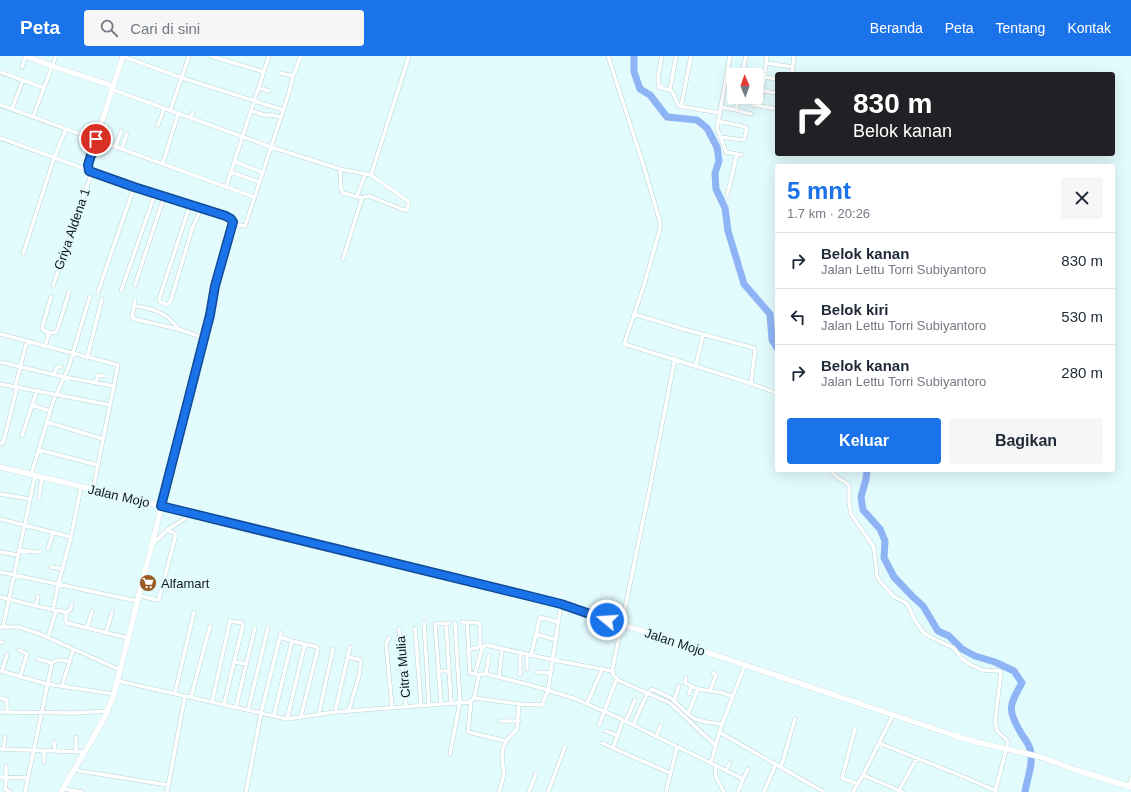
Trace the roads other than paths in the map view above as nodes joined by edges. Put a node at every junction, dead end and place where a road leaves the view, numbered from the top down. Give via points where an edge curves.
1 (26, 56) edge
2 (56, 56) edge
3 (122, 56) edge
4 (188, 56) edge
5 (211, 56) edge
6 (269, 56) edge
7 (301, 56) edge
8 (409, 56) edge
9 (608, 56) edge
10 (662, 56) edge
11 (676, 56) edge
12 (690, 56) edge
13 (730, 56) edge
14 (746, 56) edge
15 (767, 56) edge
16 (794, 56) edge
17 (766, 63) junction
18 (52, 66) junction
19 (22, 67) dead end
20 (793, 67) junction
21 (743, 68) edge
22 (0, 72) edge
23 (264, 72) junction
24 (792, 72) edge
25 (280, 73) dead end
26 (293, 76) junction
27 (764, 77) junction
28 (182, 78) junction
29 (775, 79) edge
30 (23, 80) junction
31 (763, 84) edge
32 (44, 88) junction
33 (112, 88) junction
34 (259, 88) junction
35 (670, 90) junction
36 (269, 91) dead end
37 (763, 91) edge
38 (775, 93) edge
39 (254, 102) junction
40 (737, 104) edge
41 (0, 105) edge
42 (754, 105) dead end
43 (760, 106) joint
44 (681, 107) junction
45 (721, 107) junction
46 (12, 109) junction
47 (164, 109) junction
48 (775, 109) edge
49 (283, 110) junction
50 (736, 110) junction
51 (170, 111) junction
52 (252, 111) junction
53 (192, 112) dead end
54 (720, 113) junction
55 (178, 114) junction
56 (751, 114) dead end
57 (33, 116) junction
58 (281, 117) junction
59 (191, 118) junction
60 (718, 121) junction
61 (158, 125) dead end
62 (66, 129) junction
63 (121, 131) dead end
64 (127, 134) dead end
65 (720, 137) junction
66 (0, 138) edge
67 (243, 138) junction
68 (96, 139) junction
69 (116, 146) junction
70 (271, 147) junction
71 (122, 148) junction
72 (737, 154) junction
73 (742, 155) dead end
74 (54, 158) junction
75 (235, 162) junction
76 (163, 163) junction
77 (340, 169) junction
78 (90, 171) junction
79 (231, 172) junction
80 (262, 172) junction
81 (365, 175) junction
82 (371, 175) junction
83 (259, 182) junction
84 (134, 187) junction
85 (226, 187) junction
86 (155, 194) junction
87 (357, 196) junction
88 (727, 196) dead end
89 (164, 197) junction
90 (254, 197) junction
91 (362, 198) junction
92 (190, 205) junction
93 (201, 208) junction
94 (233, 224) junction
95 (183, 226) junction
96 (192, 229) junction
97 (23, 254) dead end
98 (343, 259) dead end
99 (135, 285) dead end
100 (53, 286) dead end
101 (121, 291) dead end
102 (69, 292) dead end
103 (98, 292) dead end
104 (90, 296) dead end
105 (51, 297) dead end
106 (102, 299) dead end
107 (135, 300) dead end
108 (134, 306) junction
109 (634, 314) junction
110 (178, 329) junction
111 (49, 332) junction
112 (0, 334) edge
113 (703, 334) junction
114 (204, 338) junction
115 (27, 341) junction
116 (45, 346) junction
117 (73, 354) junction
118 (87, 358) junction
119 (674, 360) junction
120 (0, 362) edge
121 (696, 365) junction
122 (20, 366) junction
123 (61, 368) dead end
124 (54, 374) junction
125 (104, 376) dead end
126 (64, 377) junction
127 (96, 383) junction
128 (751, 383) junction
129 (0, 384) edge
130 (114, 386) junction
131 (16, 387) junction
132 (37, 390) junction
133 (775, 392) edge
134 (56, 395) junction
135 (32, 405) junction
136 (110, 405) junction
137 (50, 411) junction
138 (47, 422) junction
139 (22, 436) dead end
140 (103, 439) junction
141 (0, 444) edge
142 (39, 450) junction
143 (98, 465) junction
144 (0, 467) edge
145 (833, 472) edge
146 (33, 475) junction
147 (42, 478) junction
148 (82, 487) junction
149 (93, 490) junction
150 (0, 494) edge
151 (39, 498) dead end
152 (30, 499) junction
153 (161, 506) junction
154 (188, 514) junction
155 (0, 519) edge
156 (24, 525) junction
157 (167, 530) junction
158 (53, 532) junction
159 (71, 536) junction
160 (151, 546) junction
161 (48, 549) dead end
162 (18, 550) junction
163 (0, 552) edge
164 (41, 552) dead end
165 (18, 555) junction
166 (51, 567) dead end
167 (63, 569) junction
168 (0, 572) edge
169 (13, 575) junction
170 (58, 585) junction
171 (38, 596) dead end
172 (0, 597) edge
173 (138, 598) junction
174 (8, 599) junction
175 (72, 604) dead end
176 (561, 604) junction
177 (36, 606) junction
178 (55, 611) junction
179 (92, 611) dead end
180 (112, 612) dead end
181 (194, 612) dead end
182 (66, 613) junction
183 (424, 622) dead end
184 (467, 622) junction
185 (558, 622) junction
186 (450, 623) junction
187 (622, 624) junction
188 (210, 626) dead end
189 (1, 627) edge
190 (87, 628) junction
191 (256, 628) dead end
192 (268, 628) dead end
193 (415, 628) dead end
194 (399, 629) dead end
195 (106, 633) junction
196 (536, 634) junction
197 (48, 637) junction
198 (128, 638) junction
199 (389, 638) dead end
200 (556, 640) junction
201 (292, 641) junction
202 (305, 644) junction
203 (350, 647) dead end
204 (469, 648) junction
205 (333, 649) dead end
206 (502, 649) junction
207 (19, 650) dead end
208 (74, 650) junction
209 (520, 652) junction
210 (7, 655) dead end
211 (529, 655) junction
212 (489, 656) dead end
213 (348, 657) junction
214 (38, 659) dead end
215 (553, 660) junction
216 (70, 662) junction
217 (235, 662) junction
218 (52, 663) junction
219 (246, 664) junction
220 (745, 665) junction
221 (527, 669) dead end
222 (602, 669) junction
223 (120, 670) junction
224 (449, 670) junction
225 (1, 671) edge
226 (438, 671) junction
227 (612, 671) junction
228 (536, 672) dead end
229 (550, 673) junction
230 (713, 673) dead end
231 (486, 674) junction
232 (477, 675) junction
233 (520, 675) dead end
234 (20, 677) junction
235 (499, 677) junction
236 (617, 678) junction
237 (686, 678) dead end
238 (118, 681) junction
239 (47, 684) junction
240 (62, 686) junction
241 (679, 686) dead end
242 (691, 687) junction
243 (698, 689) junction
244 (548, 690) junction
245 (710, 691) junction
246 (650, 692) junction
247 (175, 693) junction
248 (114, 694) junction
249 (689, 694) dead end
250 (185, 696) junction
251 (191, 697) junction
252 (733, 697) junction
253 (0, 698) edge
254 (473, 700) junction
255 (635, 700) dead end
256 (451, 701) dead end
257 (674, 701) junction
258 (212, 702) junction
259 (460, 702) junction
260 (224, 704) junction
261 (441, 704) junction
262 (520, 704) junction
263 (587, 704) junction
264 (421, 705) junction
265 (429, 705) junction
266 (406, 706) junction
267 (236, 707) junction
268 (392, 707) junction
269 (248, 710) junction
270 (349, 710) junction
271 (108, 711) junction
272 (605, 711) junction
273 (0, 712) edge
274 (7, 712) junction
275 (261, 712) junction
276 (335, 712) junction
277 (41, 713) junction
278 (319, 714) junction
279 (688, 714) junction
280 (274, 715) junction
281 (893, 715) junction
282 (302, 716) junction
283 (287, 719) junction
284 (795, 719) dead end
285 (500, 721) dead end
286 (519, 721) junction
287 (625, 721) junction
288 (722, 724) junction
289 (600, 725) dead end
290 (633, 725) junction
291 (661, 725) dead end
292 (855, 729) dead end
293 (606, 731) dead end
294 (719, 732) junction
295 (618, 736) junction
296 (5, 737) dead end
297 (76, 737) dead end
298 (656, 737) junction
299 (506, 741) junction
300 (54, 742) dead end
301 (602, 743) dead end
302 (715, 743) junction
303 (879, 743) junction
304 (565, 747) dead end
305 (677, 747) junction
306 (613, 748) junction
307 (1007, 749) junction
308 (1, 750) edge
309 (34, 751) junction
310 (44, 751) junction
311 (54, 751) junction
312 (76, 751) junction
313 (85, 752) junction
314 (450, 754) dead end
315 (917, 758) junction
316 (44, 762) dead end
317 (730, 763) dead end
318 (713, 764) junction
319 (776, 764) junction
320 (6, 766) dead end
321 (782, 767) junction
322 (748, 769) dead end
323 (74, 770) junction
324 (726, 770) junction
325 (670, 773) junction
326 (536, 774) dead end
327 (863, 775) junction
328 (0, 777) edge
329 (6, 777) junction
330 (28, 778) junction
331 (743, 779) junction
332 (1131, 779) edge
333 (858, 784) junction
334 (168, 785) junction
335 (1130, 787) edge
336 (62, 790) edge
337 (900, 791) edge
338 (10, 792) edge
339 (25, 792) edge
340 (82, 792) edge
341 (167, 792) edge
342 (246, 792) edge
343 (499, 792) edge
344 (529, 792) edge
345 (548, 792) edge
346 (666, 792) edge
347 (724, 792) edge
348 (738, 792) edge
349 (764, 792) edge
350 (824, 792) edge
351 (853, 792) edge
352 (996, 792) edge

1 - 18 street
1 - 19 street
2 - 18 street
3 - 28 street
3 - 33 street
4 - 28 street
5 - 23 street
6 - 23 street
7 - 26 street
8 - 82 street
9 - 109 street via 660,222
10 - 35 street via 659,86
11 - 35 street
12 - 44 street
13 - 45 street
14 - 21 street
15 - 17 street
16 - 20 street
17 - 20 street
17 - 27 street
18 - 32 street
18 - 33 street
20 - 24 street
22 - 30 street
23 - 34 street
25 - 26 street
26 - 49 street
27 - 29 street
27 - 31 street
28 - 39 street
28 - 51 street
30 - 32 street
30 - 46 street
32 - 57 street
33 - 47 street
33 - 68 street
34 - 36 street
34 - 39 street
35 - 44 street
37 - 38 street
39 - 49 street
39 - 52 street
40 - 50 street
41 - 46 street
42 - 43 street
43 - 48 street
44 - 54 street
45 - 50 street
45 - 54 street
46 - 57 street
47 - 51 street
47 - 61 street
49 - 58 street
50 - 56 street
51 - 55 street
52 - 58 street
52 - 67 street
53 - 59 street
54 - 60 street
55 - 59 street
55 - 76 street
57 - 62 street
58 - 70 street
59 - 67 street
60 - 65 street
60 - 65 street via 747,128 742,141
62 - 68 street
62 - 74 street
63 - 69 street
64 - 71 street
65 - 72 street via 726,152
66 - 74 street
67 - 70 street
67 - 75 street
68 - 69 street
68 - 78 street via 88,165
69 - 71 street
70 - 77 street
70 - 80 street
71 - 76 street
72 - 73 street
72 - 88 street
74 - 78 street
74 - 97 street
75 - 79 street
75 - 80 street
76 - 85 street
77 - 81 street
77 - 87 street via 342,192
78 - 84 street
78 - 100 street, Griya Aldena 1
79 - 83 street
79 - 85 street
80 - 83 street
81 - 82 street
81 - 87 street
82 - 91 street via 408,201 407,210 369,196
83 - 90 street
84 - 86 street
84 - 103 street
85 - 90 street
86 - 89 street
86 - 101 street
87 - 91 street
89 - 92 street
89 - 99 street
90 - 94 street via 245,226
91 - 98 street
92 - 93 street
92 - 95 street
93 - 94 street via 229,218
93 - 96 street
94 - 114 street via 215,286
95 - 96 street
95 - 96 street via 159,299 168,305
102 - 111 street via 57,330 54,333
104 - 117 street
105 - 111 street via 42,328
106 - 118 street
107 - 108 street
108 - 110 street via 161,312
108 - 110 street via 134,319
109 - 113 street
109 - 119 street via 624,344
110 - 114 street
111 - 116 street
112 - 115 street
113 - 121 street
113 - 128 street via 754,348
114 - 153 street
115 - 116 street
115 - 122 street
116 - 117 street
117 - 118 street
117 - 126 street
118 - 130 street via 118,365
119 - 121 street
119 - 187 street
120 - 122 street
121 - 128 street
122 - 124 street
122 - 131 street
123 - 124 street via 57,367
124 - 126 street
125 - 127 street via 98,375
126 - 127 street
126 - 134 street
127 - 130 street
128 - 133 street
129 - 131 street
130 - 136 street
131 - 132 street
131 - 141 street via 4,440
132 - 134 street
132 - 135 street
134 - 136 street
134 - 137 street
135 - 137 street
135 - 139 street
136 - 140 street
137 - 138 street
138 - 140 street
138 - 142 street
140 - 143 street
142 - 143 street
142 - 146 street
143 - 149 street
144 - 146 street, Jalan Mojo
145 - 307 street via 834,476 849,485 851,514 873,546 877,576 893,596 906,603 922,632 954,648 969,664 982,670 999,671 1001,675 995,722 997,731 1007,740
146 - 147 street, Jalan Mojo
146 - 152 street
147 - 148 street, Jalan Mojo
147 - 151 street
148 - 149 street, Jalan Mojo
148 - 159 street
149 - 153 street, Jalan Mojo
150 - 152 street
152 - 156 street
153 - 154 street, Jalan Mojo
153 - 160 street
154 - 157 street
154 - 176 street, Jalan Mojo
155 - 156 street
156 - 158 street
156 - 162 street
157 - 160 street
157 - 173 street via 176,534 159,599
158 - 159 street
158 - 161 street
159 - 167 street
160 - 173 street
162 - 164 street
162 - 165 street
163 - 165 street
165 - 169 street
166 - 167 street
167 - 170 street
168 - 169 street
169 - 170 street
169 - 174 street
170 - 173 street
170 - 178 street
171 - 177 street
172 - 174 street
173 - 198 street
174 - 177 street
174 - 189 street
175 - 182 street via 70,611
176 - 185 street
176 - 187 street, Jalan Mojo
177 - 178 street
178 - 182 street
178 - 197 street
179 - 190 street
180 - 195 street
181 - 247 street
182 - 190 street via 66,623
183 - 265 street
184 - 186 street
184 - 204 street
184 - 204 street via 480,624 480,646
185 - 196 street via 540,617
185 - 200 street
186 - 224 street
186 - 226 street via 435,624
186 - 259 street
187 - 220 street, Jalan Mojo
187 - 227 street
188 - 251 street
189 - 197 street via 19,627
190 - 195 street
191 - 219 street
192 - 269 street
193 - 264 street
194 - 266 street, Citra Mulia
195 - 198 street
196 - 200 street
196 - 211 street
197 - 208 street
198 - 223 street
199 - 268 street via 386,643
200 - 215 street
201 - 202 street
201 - 275 street via 280,635
201 - 280 street
202 - 282 street via 318,649
202 - 283 street
203 - 213 street
204 - 232 street via 470,673
205 - 278 street
206 - 209 street
206 - 232 street via 484,645
206 - 235 street
207 - 234 street via 26,654
208 - 216 street
208 - 223 street
209 - 211 street
209 - 233 street
210 - 225 street
211 - 215 street
211 - 221 street
212 - 231 street
213 - 270 street via 361,660
213 - 276 street
214 - 218 street
215 - 222 street
215 - 229 street
216 - 218 street via 62,660
216 - 240 street
217 - 219 street
217 - 258 street via 243,624 231,620
217 - 260 street
218 - 239 street
219 - 267 street
220 - 252 street
220 - 281 street, Jalan Mojo
222 - 227 street
222 - 263 street
223 - 238 street
224 - 226 street
224 - 256 street
225 - 234 street
226 - 261 street
227 - 236 street
228 - 229 street
229 - 244 street
230 - 245 street via 716,675
231 - 232 street
231 - 235 street
232 - 254 street
234 - 239 street
235 - 244 street
236 - 246 street via 633,687
236 - 272 street
237 - 242 street via 685,683
238 - 247 street
238 - 248 street
239 - 240 street
239 - 277 street
240 - 248 street
241 - 257 street
242 - 243 street
242 - 249 street
243 - 245 street
243 - 279 street
244 - 262 street via 541,706
244 - 263 street
245 - 252 street
246 - 257 street via 652,690
246 - 290 street
246 - 302 street via 670,703
247 - 250 street
248 - 271 street
250 - 251 street
250 - 334 street
251 - 258 street
252 - 288 street
253 - 274 street via 7,700
254 - 259 street
254 - 262 street
254 - 299 street via 468,732
255 - 287 street
257 - 279 street
258 - 260 street
259 - 261 street
259 - 314 street
260 - 267 street
261 - 265 street
262 - 286 street
263 - 272 street
264 - 265 street
264 - 266 street
266 - 268 street
267 - 269 street
268 - 270 street
269 - 275 street
270 - 276 street
271 - 277 street
271 - 313 street
272 - 287 street
272 - 289 street
273 - 274 street
274 - 277 street
275 - 280 street
275 - 342 street
276 - 278 street
277 - 309 street
278 - 282 street
279 - 288 street via 699,721
280 - 283 street
281 - 303 street
281 - 307 street, Jalan Mojo via 976,742
282 - 283 street
284 - 321 street
285 - 286 street
286 - 299 street via 515,732
287 - 290 street
287 - 295 street
288 - 294 street
290 - 298 street
291 - 298 street
292 - 333 street via 842,778
293 - 295 street
294 - 302 street
294 - 319 street
295 - 306 street
296 - 308 street
297 - 312 street
298 - 305 street
299 - 343 street via 502,753 504,775
300 - 311 street
301 - 306 street
302 - 318 street
303 - 315 street
303 - 327 street
304 - 345 street
305 - 318 street
305 - 325 street
306 - 325 street
307 - 335 street, Jalan Mojo via 1041,757
307 - 352 street
308 - 309 street
309 - 310 street
309 - 330 street
310 - 311 street
310 - 316 street
311 - 312 street
312 - 313 street
313 - 323 street
315 - 337 street
315 - 352 street
317 - 324 street
318 - 324 street
318 - 347 street via 715,776
319 - 321 street
319 - 349 street
320 - 329 street
321 - 350 street
322 - 331 street
323 - 334 street
323 - 336 street
324 - 331 street
325 - 346 street
326 - 344 street
327 - 333 street
327 - 337 street
328 - 329 street
329 - 330 street
329 - 338 street via 5,790
330 - 339 street
331 - 348 street
332 - 335 street
333 - 351 street
334 - 341 street
336 - 340 street

